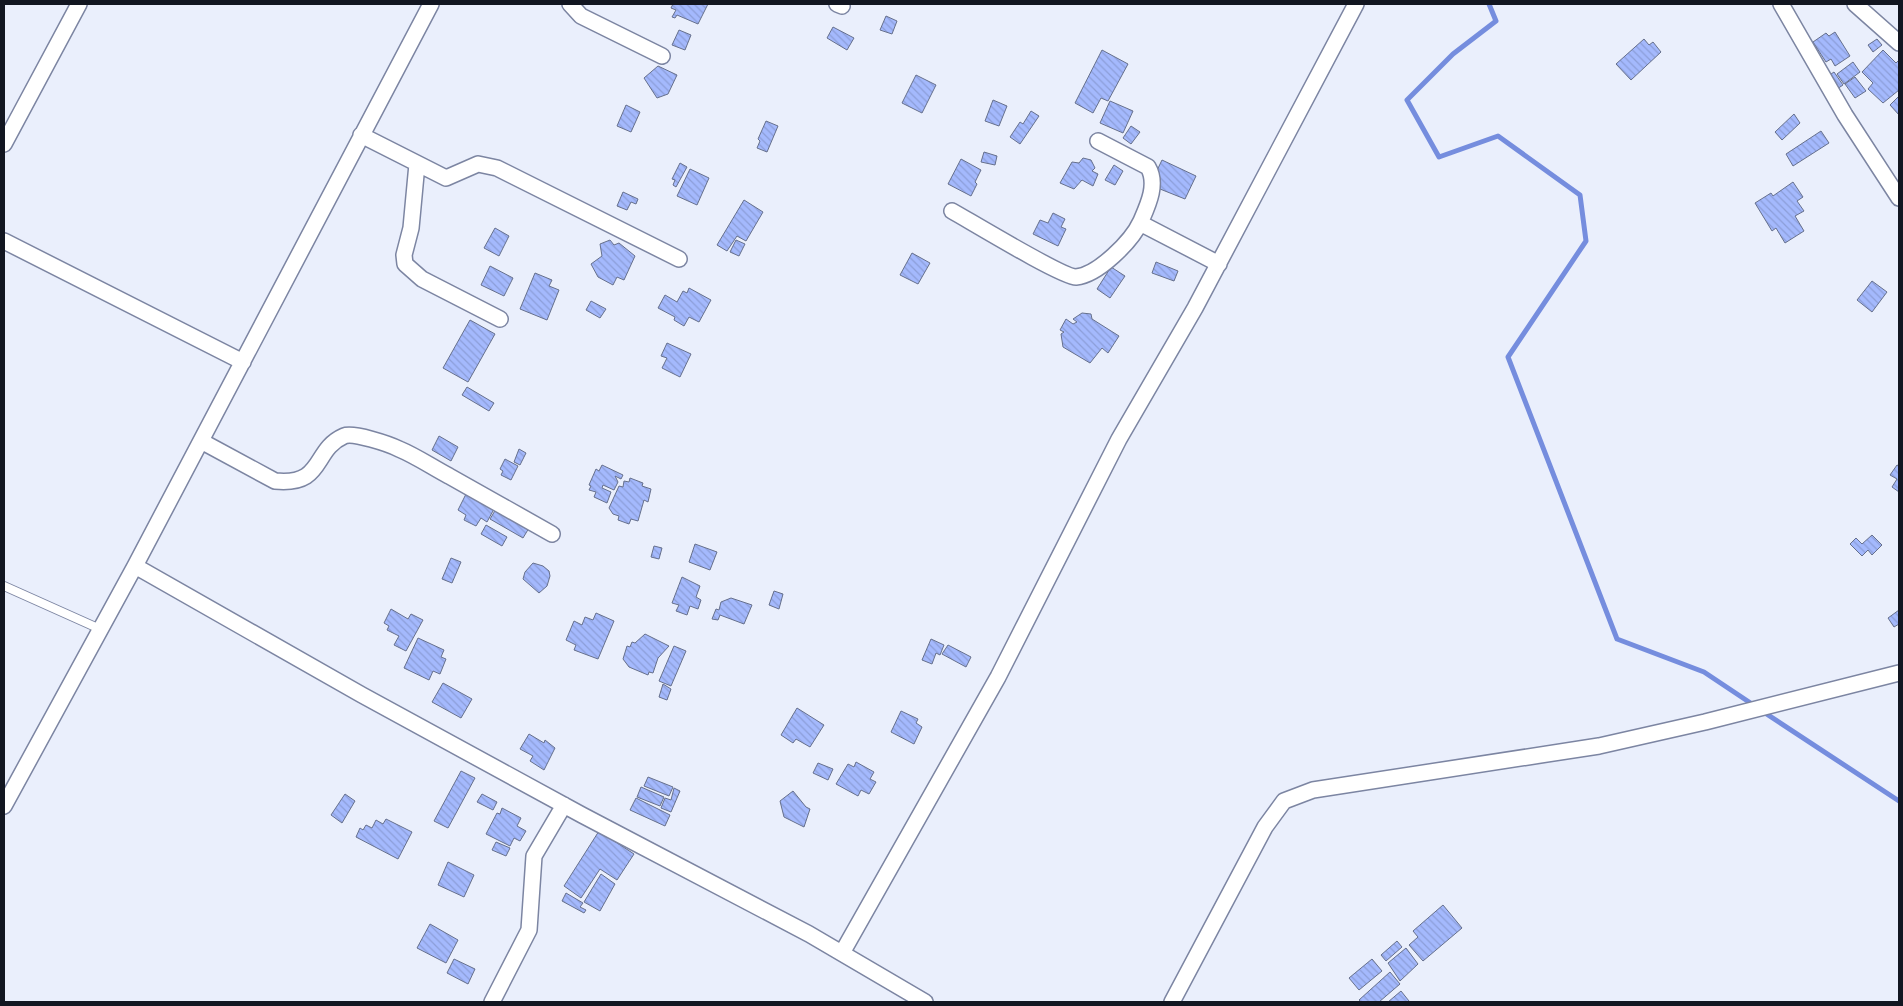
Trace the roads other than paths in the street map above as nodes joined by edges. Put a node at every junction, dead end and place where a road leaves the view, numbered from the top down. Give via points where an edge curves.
1 (79, 4) edge
2 (431, 4) edge
3 (570, 4) edge
4 (1356, 4) edge
5 (1781, 4) edge
6 (1855, 4) edge
7 (1899, 44) edge
8 (662, 56) dead end
9 (361, 135) junction
10 (1098, 141) dead end
11 (4, 144) edge
12 (417, 164) junction
13 (1899, 198) edge
14 (952, 211) dead end
15 (1140, 223) junction
16 (4, 241) edge
17 (680, 259) dead end
18 (1219, 264) junction
19 (500, 319) dead end
20 (243, 362) junction
21 (201, 441) junction
22 (552, 534) dead end
23 (135, 566) junction
24 (4, 586) edge
25 (100, 630) junction
26 (1899, 673) edge
27 (564, 805) junction
28 (4, 806) edge
29 (842, 953) junction
30 (492, 1002) edge
31 (925, 1002) edge
32 (1172, 1002) edge

1 - 11 street
2 - 9 street
3 - 8 street via 581,16
4 - 18 street
5 - 13 street via 1845,115
6 - 7 street
9 - 12 street
9 - 20 street
10 - 15 street via 1148,167 1152,174 1153,185
12 - 17 street via 446,178 478,164 497,168
12 - 19 street via 405,264 422,279
14 - 15 street via 1074,277 1091,274 1115,255
15 - 18 street
16 - 20 street
18 - 29 street via 1119,439 998,677
20 - 21 street
21 - 22 street via 275,481 288,482 311,473 334,442 346,435 365,438 398,448
21 - 23 street
23 - 25 street
23 - 27 street
24 - 25 lane
25 - 28 street
26 - 32 street via 1599,746 1320,788 1284,801 1265,827
27 - 29 street
27 - 30 street via 534,856 529,930
29 - 31 street

